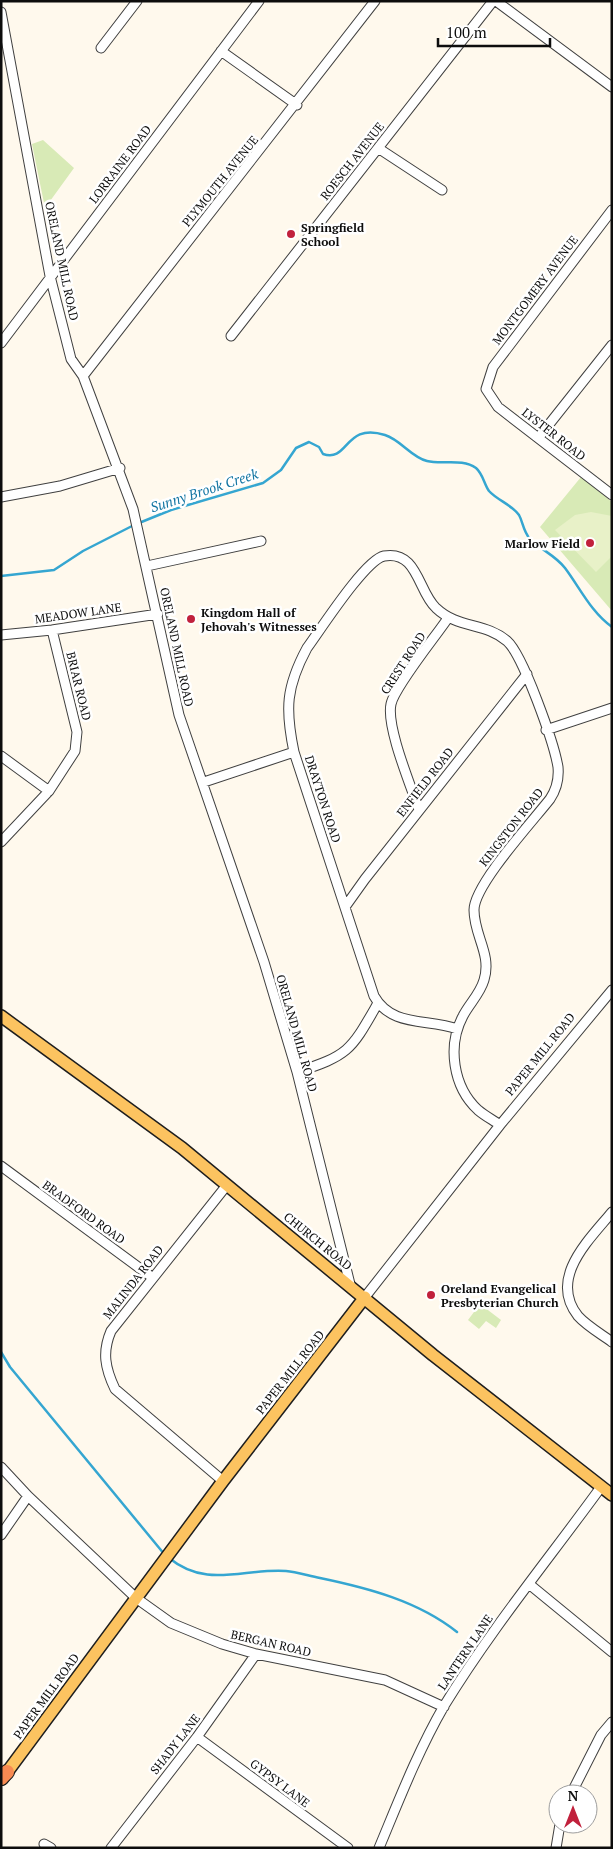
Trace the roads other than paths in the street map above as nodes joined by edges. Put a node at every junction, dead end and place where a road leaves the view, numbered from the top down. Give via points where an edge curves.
1 (137, 1) edge
2 (259, 1) edge
3 (375, 1) edge
4 (495, 1) edge
5 (1, 12) edge
6 (101, 48) dead end
7 (221, 51) junction
8 (612, 87) edge
9 (297, 105) junction
10 (378, 148) junction
11 (442, 190) dead end
12 (612, 210) edge
13 (50, 276) junction
14 (230, 336) dead end
15 (1, 343) edge
16 (612, 345) edge
17 (609, 356) edge
18 (84, 376) junction
19 (486, 390) joint
20 (538, 437) junction
21 (120, 468) junction
22 (612, 495) edge
23 (1, 497) edge
24 (261, 541) dead end
25 (397, 556) joint
26 (147, 566) junction
27 (158, 614) junction
28 (448, 618) junction
29 (52, 630) junction
30 (1, 635) edge
31 (527, 674) junction
32 (612, 708) edge
33 (546, 730) junction
34 (294, 752) junction
35 (1, 756) edge
36 (204, 782) junction
37 (49, 791) junction
38 (419, 810) junction
39 (1, 842) edge
40 (345, 907) junction
41 (612, 990) edge
42 (378, 1003) junction
43 (1, 1016) edge
44 (456, 1029) junction
45 (297, 1072) junction
46 (500, 1125) junction
47 (1, 1166) edge
48 (227, 1185) junction
49 (612, 1212) edge
50 (153, 1278) junction
51 (350, 1284) junction
52 (365, 1297) junction
53 (612, 1342) edge
54 (1, 1467) edge
55 (223, 1481) junction
56 (601, 1487) junction
57 (612, 1495) edge
58 (28, 1496) junction
59 (1, 1535) edge
60 (529, 1584) junction
61 (136, 1598) junction
62 (612, 1652) edge
63 (256, 1654) junction
64 (444, 1707) junction
65 (612, 1722) edge
66 (197, 1737) junction
67 (3, 1777) edge
68 (576, 1784) edge
69 (558, 1834) edge
70 (111, 1848) edge
71 (348, 1848) edge
72 (379, 1848) edge
73 (556, 1848) edge

1 - 6 street
2 - 7 street, LORRAINE ROAD
3 - 9 street, PLYMOUTH AVENUE
4 - 8 street
4 - 10 street, ROESCH AVENUE
5 - 13 street, ORELAND MILL ROAD
7 - 9 street
7 - 13 street, LORRAINE ROAD
9 - 18 street, PLYMOUTH AVENUE
10 - 11 street
10 - 14 street, ROESCH AVENUE
12 - 19 street, MONTGOMERY AVENUE via 493,367
13 - 15 street, LORRAINE ROAD
13 - 18 street, ORELAND MILL ROAD via 72,359
16 - 17 street
17 - 20 street
18 - 21 street, ORELAND MILL ROAD
19 - 20 street, LYSTER ROAD via 498,407
20 - 22 street, LYSTER ROAD
21 - 23 street via 60,486
21 - 26 street, ORELAND MILL ROAD
24 - 26 street
25 - 28 street, KINGSTON ROAD via 411,564 431,602
25 - 34 street, DRAYTON ROAD via 385,556 369,564 299,662 288,702
26 - 27 street, ORELAND MILL ROAD
27 - 29 street, MEADOW LANE
27 - 36 street, ORELAND MILL ROAD via 179,715
28 - 31 street, KINGSTON ROAD via 490,630 502,637 516,651
28 - 38 street, CREST ROAD via 390,705 391,725
29 - 30 street, MEADOW LANE
29 - 37 street, BRIAR ROAD via 77,732 75,752
31 - 33 street, KINGSTON ROAD
31 - 38 street, ENFIELD ROAD
32 - 33 street
33 - 44 street, KINGSTON ROAD via 558,768 555,789 477,895 474,916 485,950 485,975
34 - 36 street
34 - 40 street, DRAYTON ROAD
35 - 37 street
36 - 45 street, ORELAND MILL ROAD
37 - 39 street, BRIAR ROAD
38 - 40 street, ENFIELD ROAD
40 - 42 street, DRAYTON ROAD
41 - 46 street, PAPER MILL ROAD
42 - 44 street via 408,1020 443,1024
42 - 45 street via 360,1035 344,1053
43 - 48 main road, CHURCH ROAD via 167,1137
44 - 46 street, KINGSTON ROAD via 454,1054 458,1080 472,1103
45 - 51 street, ORELAND MILL ROAD
46 - 52 street, PAPER MILL ROAD
47 - 50 street, BRADFORD ROAD
48 - 50 street, MALINDA ROAD
48 - 51 main road, CHURCH ROAD
49 - 53 street via 571,1265 567,1286 578,1315
50 - 55 street, MALINDA ROAD via 111,1330 106,1342 106,1370 115,1389
51 - 52 main road, CHURCH ROAD
52 - 55 main road, PAPER MILL ROAD
52 - 56 main road, CHURCH ROAD via 433,1355
54 - 58 street, BERGAN ROAD
55 - 61 main road, PAPER MILL ROAD
56 - 57 main road, CHURCH ROAD
56 - 60 street, LANTERN LANE
58 - 59 street
58 - 61 street, BERGAN ROAD
60 - 62 street
60 - 64 street, LANTERN LANE
61 - 63 street, BERGAN ROAD via 171,1623
61 - 67 main road, PAPER MILL ROAD
63 - 64 street, BERGAN ROAD via 372,1676 399,1684
63 - 66 street, SHADY LANE
64 - 72 street, LANTERN LANE
65 - 68 street via 601,1734
66 - 70 street, SHADY LANE
66 - 71 street, GYPSY LANE
69 - 73 street

